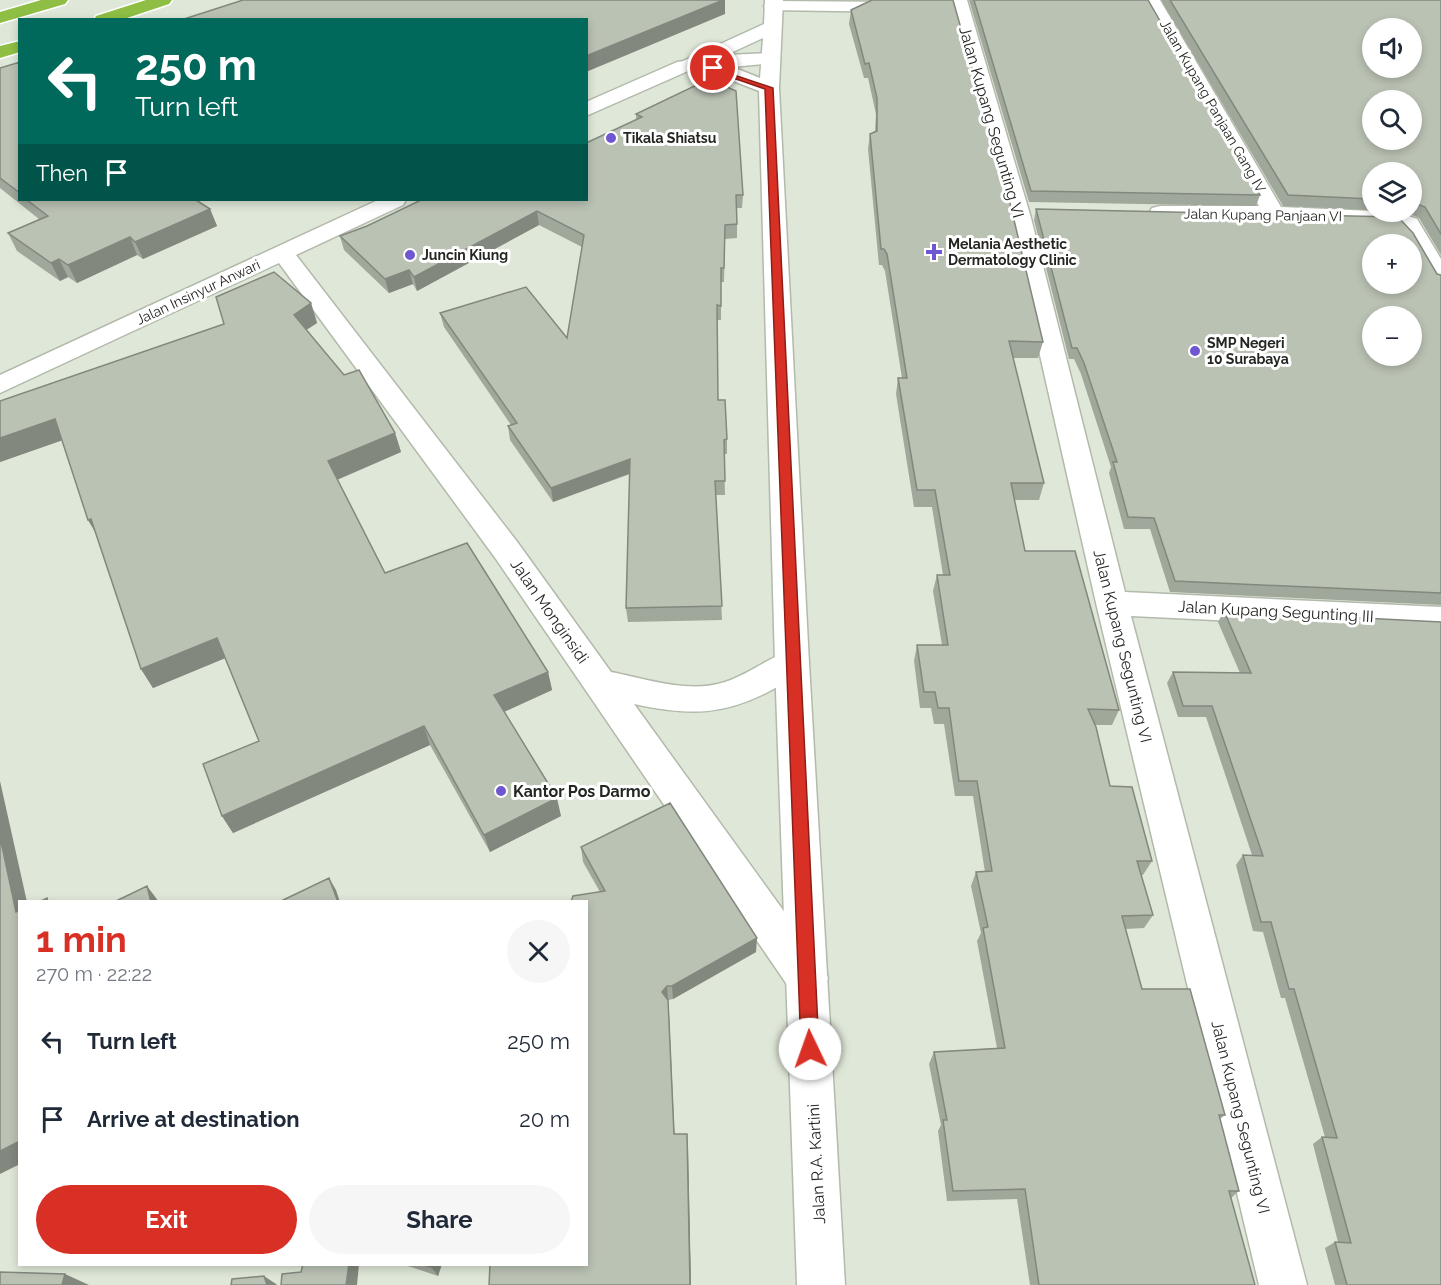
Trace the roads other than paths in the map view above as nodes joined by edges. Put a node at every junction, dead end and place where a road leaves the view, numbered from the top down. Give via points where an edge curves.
1 (163, 0) edge
2 (1151, 0) edge
3 (52, 1) edge
4 (959, 4) edge
5 (773, 11) edge
6 (0, 18) edge
7 (108, 18) edge
8 (18, 47) edge
9 (0, 52) edge
10 (690, 64) junction
11 (769, 74) junction
12 (588, 109) edge
13 (393, 201) edge
14 (1143, 213) edge
15 (1274, 213) junction
16 (1432, 246) edge
17 (282, 252) junction
18 (1441, 279) edge
19 (0, 385) edge
20 (1112, 603) junction
21 (1441, 619) edge
22 (792, 663) junction
23 (601, 684) junction
24 (807, 978) junction
25 (821, 1285) edge
26 (1282, 1285) edge

1 - 7 highway
2 - 15 street, Jalan Kupang Panjaan Gang IV
3 - 6 highway
4 - 5 street
4 - 20 street, Jalan Kupang Segunting VI via 1029,211
5 - 10 street
5 - 11 street, Jalan R.A. Kartini
8 - 9 highway
10 - 11 street
10 - 11 street via 733,74
10 - 12 street
11 - 22 street, Jalan R.A. Kartini
13 - 17 street, Jalan Insinyur Anwari
14 - 15 street, Jalan Kupang Panjaan VI
15 - 16 street, Jalan Kupang Panjaan VI via 1396,219 1409,224
16 - 18 street, Jalan Kupang Panjaan VI
17 - 19 street, Jalan Insinyur Anwari
17 - 23 street, Jalan Monginsidi via 507,550
20 - 21 street, Jalan Kupang Segunting III
20 - 26 street, Jalan Kupang Segunting VI
22 - 23 street via 734,693 708,699 676,698
22 - 24 street, Jalan R.A. Kartini
23 - 24 street, Jalan Monginsidi
24 - 25 street, Jalan R.A. Kartini

